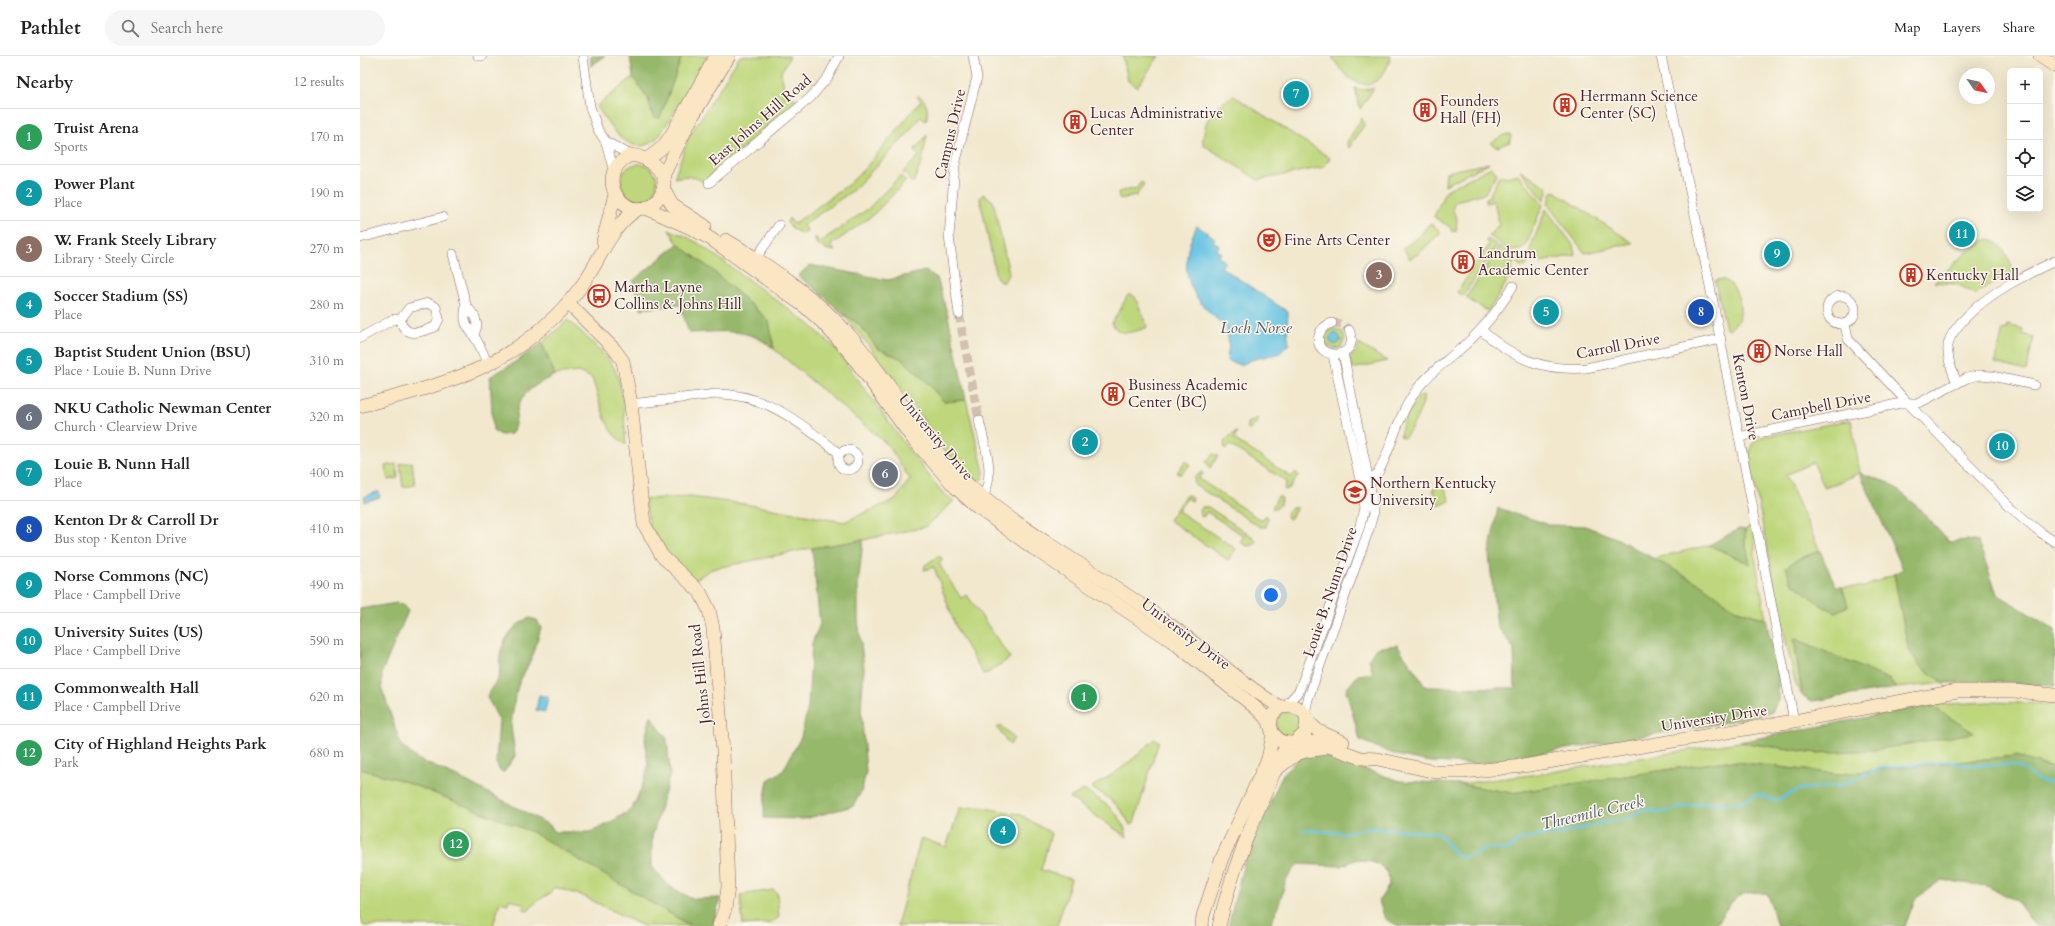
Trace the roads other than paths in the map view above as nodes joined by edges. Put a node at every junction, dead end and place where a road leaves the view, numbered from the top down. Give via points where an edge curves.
1 (478, 56) edge
2 (482, 56) edge
3 (583, 56) edge
4 (716, 56) edge
5 (729, 56) edge
6 (839, 56) edge
7 (973, 56) edge
8 (1660, 56) edge
9 (2040, 56) edge
10 (2055, 66) edge
11 (606, 142) junction
12 (631, 155) junction
13 (647, 159) junction
14 (614, 172) junction
15 (663, 182) junction
16 (709, 183) dead end
17 (615, 194) junction
18 (642, 208) junction
19 (443, 217) dead end
20 (779, 224) dead end
21 (360, 238) edge
22 (453, 254) dead end
23 (599, 258) junction
24 (756, 258) junction
25 (2055, 261) edge
26 (1513, 286) dead end
27 (568, 303) junction
28 (959, 314) tunnel mouth
29 (400, 320) dead end
30 (1332, 323) dead end
31 (1844, 324) dead end
32 (1348, 330) dead end
33 (1481, 330) junction
34 (360, 338) edge
35 (1721, 339) junction
36 (1343, 353) junction
37 (1333, 355) junction
38 (488, 365) junction
39 (1956, 383) junction
40 (2034, 385) dead end
41 (1908, 402) junction
42 (632, 404) junction
43 (360, 406) edge
44 (979, 420) tunnel mouth
45 (1740, 437) junction
46 (840, 454) dead end
47 (1364, 479) junction
48 (980, 503) junction
49 (2055, 542) edge
50 (2055, 695) edge
51 (1283, 706) junction
52 (1306, 717) junction
53 (1794, 721) junction
54 (1271, 728) junction
55 (1292, 743) junction
56 (1333, 748) junction
57 (1378, 759) junction
58 (1275, 771) junction
59 (719, 926) edge
60 (1202, 926) edge
61 (1219, 926) edge

1 - 2 street
3 - 11 street via 590,108 598,130
4 - 13 street via 672,134 663,147
5 - 15 street via 692,117
6 - 16 street, East Johns Hill Road via 828,77 810,98
7 - 28 street, Campus Drive via 977,77 954,165 950,236
8 - 35 street, Kenton Drive
9 - 10 street
11 - 12 street
11 - 14 street
12 - 13 street
12 - 14 street via 621,162
13 - 15 street via 654,164
14 - 17 street via 612,184
15 - 18 street via 657,199
15 - 24 street, University Drive via 668,199 680,211
17 - 18 street via 622,203
17 - 23 street
18 - 23 street via 624,218 615,228
18 - 48 street, University Drive via 711,239 804,306 851,354 923,451 955,487
19 - 21 street
20 - 24 street
22 - 38 street via 466,305 464,316 468,330 474,336
23 - 27 street
24 - 48 street, University Drive via 798,287 832,316 854,340
25 - 39 street via 2004,286 1982,302 1955,329 1949,342 1948,357
26 - 33 street
27 - 38 street via 532,337
27 - 42 street, Johns Hill Road via 623,361
29 - 34 street via 394,319
30 - 37 street via 1323,328 1319,338 1324,351
31 - 41 street, Campbell Drive via 1848,339
32 - 36 street via 1351,341
33 - 35 street, Carroll Drive via 1515,356 1542,366 1566,370
33 - 47 street via 1418,388 1400,417 1378,473 1374,477
35 - 45 street, Kenton Drive
36 - 37 street
36 - 47 street, Louie B. Nunn Drive
37 - 47 street, Louie B. Nunn Drive
38 - 43 street via 432,388
39 - 40 street, Campbell Drive via 1980,375
39 - 41 street, Campbell Drive via 1919,403
41 - 45 street, Campbell Drive
41 - 49 street, Campbell Drive via 2010,507
42 - 46 street via 716,394 750,398 792,418
42 - 59 street, Johns Hill Road via 644,524 662,556 700,592 709,610 713,628 723,751 728,887
44 - 48 street via 989,464 989,483
45 - 53 street, Kenton Drive
47 - 51 street, Louie B. Nunn Drive via 1364,508 1360,526 1299,691
47 - 52 street, Louie B. Nunn Drive via 1371,492 1373,514 1308,699
48 - 51 street, University Drive via 1036,536 1182,633 1234,675
48 - 54 street, University Drive via 1033,548 1172,641 1256,708
50 - 53 street, University Drive via 1993,690 1956,691
51 - 52 street, University Drive via 1297,707
51 - 54 street via 1272,715
52 - 55 street via 1305,733
52 - 57 street, University Drive via 1318,731 1332,739 1364,750
53 - 57 street, University Drive via 1490,770 1436,772
54 - 55 street, University Drive via 1279,741
54 - 60 street via 1268,759 1222,858
55 - 56 street, University Drive via 1317,742
55 - 58 street via 1282,754
56 - 57 street, University Drive via 1361,758
56 - 58 street via 1308,750 1296,754
58 - 61 street via 1228,888

